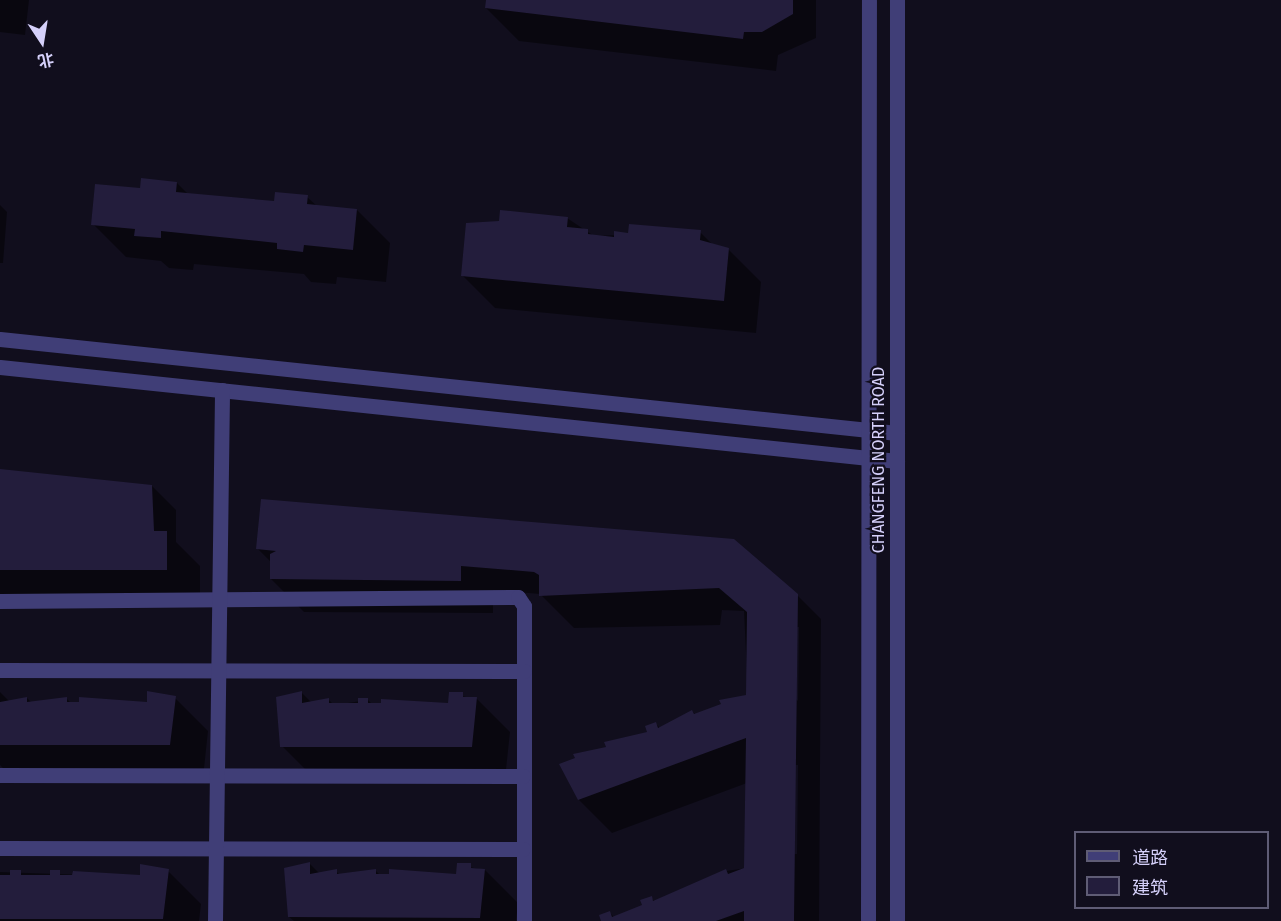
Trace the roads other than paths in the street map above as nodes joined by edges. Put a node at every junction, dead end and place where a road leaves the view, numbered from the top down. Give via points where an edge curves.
1 (869, 0) edge
2 (897, 0) edge
3 (0, 339) edge
4 (0, 367) edge
5 (222, 390) junction
6 (869, 430) junction
7 (897, 433) junction
8 (869, 458) junction
9 (897, 461) junction
10 (219, 600) junction
11 (0, 601) edge
12 (0, 670) edge
13 (219, 670) junction
14 (524, 671) junction
15 (0, 775) edge
16 (217, 776) junction
17 (524, 776) junction
18 (0, 848) edge
19 (216, 848) junction
20 (524, 849) junction
21 (215, 921) edge
22 (524, 921) edge
23 (868, 921) edge
24 (897, 921) edge

1 - 6 street, CHANGFENG NORTH ROAD
2 - 7 street, CHANGFENG NORTH ROAD
3 - 6 street
4 - 5 street
5 - 8 street
5 - 10 street
6 - 7 street
6 - 8 street, CHANGFENG NORTH ROAD
7 - 9 street, CHANGFENG NORTH ROAD
8 - 9 street
8 - 23 street, CHANGFENG NORTH ROAD
9 - 24 street, CHANGFENG NORTH ROAD
10 - 11 street
10 - 13 street
10 - 14 street via 518,597 524,606
12 - 13 street
13 - 14 street
13 - 16 street
14 - 17 street
15 - 16 street
16 - 17 street
16 - 19 street
17 - 20 street
18 - 19 street
19 - 20 street
19 - 21 street
20 - 22 street

